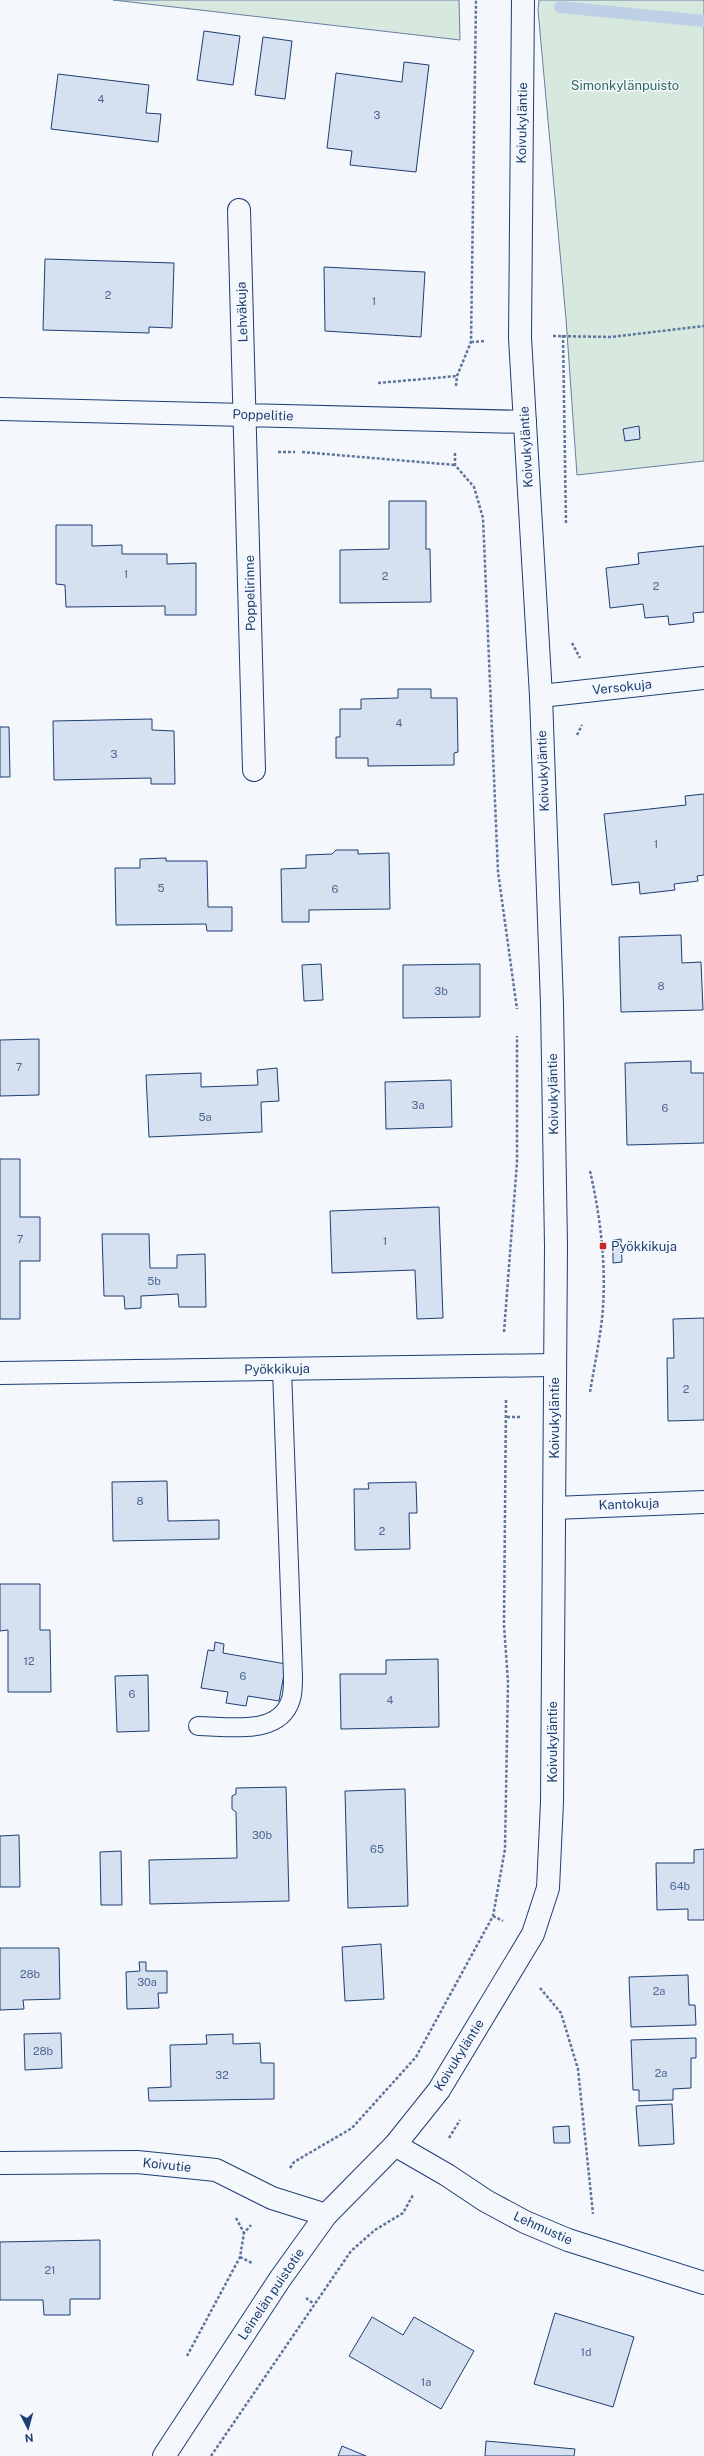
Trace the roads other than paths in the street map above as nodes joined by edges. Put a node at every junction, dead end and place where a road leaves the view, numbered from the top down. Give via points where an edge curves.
1 (523, 0) edge
2 (239, 210) dead end
3 (0, 409) edge
4 (246, 415) junction
5 (525, 422) junction
6 (704, 678) edge
7 (541, 696) junction
8 (254, 770) dead end
9 (553, 1365) junction
10 (282, 1369) junction
11 (0, 1373) edge
12 (704, 1502) edge
13 (554, 1508) junction
14 (198, 1726) dead end
15 (395, 2146) junction
16 (0, 2163) edge
17 (326, 2215) junction
18 (704, 2283) edge
19 (164, 2456) edge

1 - 5 street, Koivukyläntie via 520,338
2 - 4 street, Lehväkuja
3 - 4 street, Poppelitie
4 - 5 street, Poppelitie
4 - 8 street, Poppelirinne
5 - 7 street, Koivukyläntie
6 - 7 street, Versokuja
7 - 9 street, Koivukyläntie via 552,1004 556,1246
9 - 10 street, Pyökkikuja
9 - 13 street, Koivukyläntie
10 - 11 street, Pyökkikuja
10 - 14 lane via 292,1699 285,1711 274,1721 262,1726
12 - 13 street, Kantokuja
13 - 15 street, Koivukyläntie via 552,1802 548,1888 533,1934 439,2090
15 - 17 street, Leinelän puistotie
15 - 18 street, Lehmustie via 525,2222 597,2250
16 - 17 street, Koivutie via 138,2162 216,2170 272,2198
17 - 19 street, Leinelän puistotie via 280,2279

